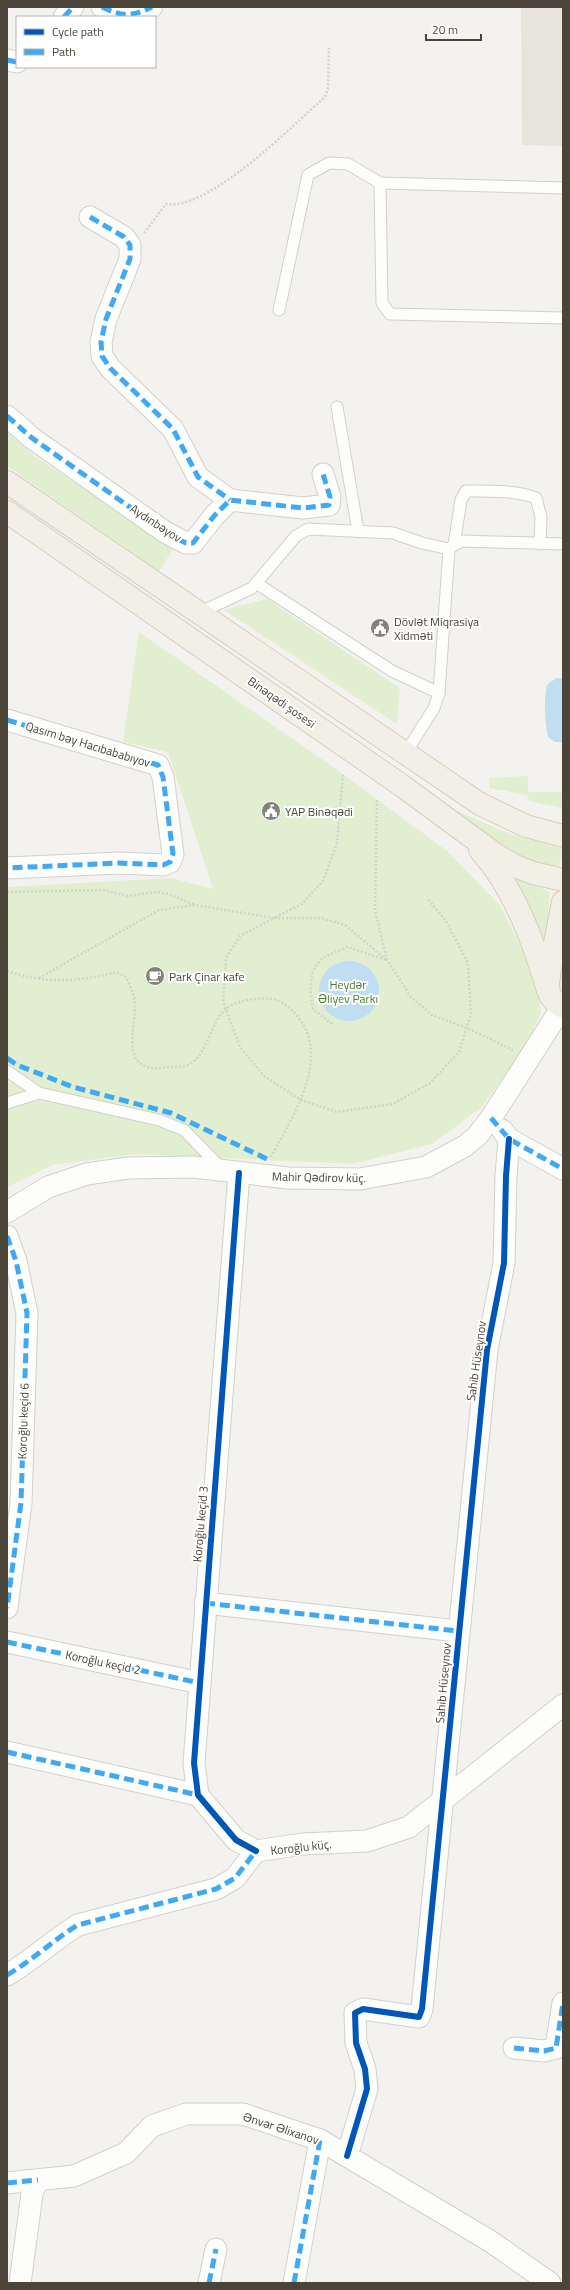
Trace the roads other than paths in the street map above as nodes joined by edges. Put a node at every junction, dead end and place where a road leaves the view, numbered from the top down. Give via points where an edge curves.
1 (73, 7) edge
2 (102, 7) edge
3 (152, 7) edge
4 (65, 16) edge
5 (380, 183) junction
6 (563, 188) edge
7 (90, 217) dead end
8 (278, 310) dead end
9 (563, 318) edge
10 (337, 407) dead end
11 (7, 416) edge
12 (324, 474) dead end
13 (7, 482) edge
14 (230, 500) junction
15 (7, 512) edge
16 (358, 531) junction
17 (540, 544) junction
18 (563, 544) edge
19 (452, 547) junction
20 (256, 583) junction
21 (199, 613) junction
22 (438, 693) junction
23 (7, 720) edge
24 (405, 754) junction
25 (466, 834) junction
26 (563, 836) edge
27 (7, 868) edge
28 (563, 880) edge
29 (563, 902) edge
30 (563, 962) edge
31 (548, 984) junction
32 (562, 1007) edge
33 (7, 1071) edge
34 (39, 1093) junction
35 (7, 1103) edge
36 (491, 1118) junction
37 (509, 1139) junction
38 (563, 1170) edge
39 (232, 1172) junction
40 (7, 1212) edge
41 (7, 1236) edge
42 (205, 1603) junction
43 (7, 1608) edge
44 (458, 1631) junction
45 (7, 1642) edge
46 (200, 1683) junction
47 (563, 1705) edge
48 (7, 1752) edge
49 (198, 1795) junction
50 (443, 1802) junction
51 (256, 1851) junction
52 (7, 1974) edge
53 (563, 2003) edge
54 (514, 2048) dead end
55 (320, 2140) junction
56 (347, 2156) junction
57 (38, 2180) junction
58 (7, 2183) edge
59 (216, 2249) dead end
60 (20, 2283) edge
61 (209, 2283) edge
62 (294, 2283) edge
63 (550, 2283) edge

1 - 4 street
2 - 3 street via 127,15 136,15
5 - 6 lane
5 - 8 lane via 348,164 329,163 308,174
5 - 9 lane via 382,303 390,314
7 - 14 street via 124,237 130,245 130,259 106,319 101,342 102,356 110,368 173,429 198,477
10 - 16 lane
11 - 14 street, Aydınbəyov via 45,447 165,532 186,543 193,543
12 - 14 street via 330,497 329,504 303,508
13 - 21 main road
15 - 25 main road, Binəqədi şosesi via 401,784
16 - 19 lane via 393,532 422,543
16 - 20 lane via 308,529 296,536
17 - 18 lane
17 - 19 lane via 463,541
17 - 19 lane via 541,517 536,498 526,494 466,491 461,500
19 - 22 lane
20 - 21 lane via 252,588
20 - 22 lane via 392,671
21 - 24 main road
22 - 24 lane via 425,725
23 - 27 street, Qasım bəy Hacıbababıyov via 158,765 163,777 173,854 170,862 162,865 119,862
24 - 26 main road via 480,804 526,826
25 - 28 main road, Binəqədi şosesi via 515,866
25 - 31 main road via 484,854 510,895 531,938
29 - 31 main road
30 - 31 main road via 553,969
31 - 32 main road via 553,1000
32 - 36 street, Mahir Qədirov küç.
33 - 34 lane
34 - 35 lane
34 - 39 lane via 159,1120 184,1130
36 - 37 street
36 - 39 street, Mahir Qədirov küç. via 465,1146 426,1167 396,1174 360,1179 288,1178
37 - 38 street
37 - 44 street, Sahib Hüseynov via 504,1263 487,1350
39 - 40 street, Mahir Qədirov küç. via 193,1167 128,1168 87,1174 48,1187
39 - 42 street, Koroğlu keçid 3
41 - 43 street, Koroğlu keçid 6 via 16,1261 27,1313 21,1503
42 - 44 street
42 - 46 street, Koroğlu keçid 3
44 - 50 street, Sahib Hüseynov
45 - 46 street, Koroğlu keçid 2
46 - 49 street, Koroğlu keçid 3 via 194,1763
47 - 50 street, Koroğlu küç.
48 - 49 street
49 - 51 street via 236,1840
50 - 51 street, Koroğlu küç. via 410,1827 367,1841 303,1844
50 - 56 street, Sahib Hüseynov via 422,2009 419,2017 363,2009 355,2013 356,2043 365,2069 367,2089
51 - 52 street, Koroğlu küç. via 235,1878 216,1889 78,1925 31,1960
53 - 54 street via 556,2048 544,2051
55 - 56 street, Ənvər Əlixanov
55 - 57 street, Ənvər Əlixanov via 243,2114 186,2114 152,2126 126,2153 113,2159 74,2176
55 - 62 street
56 - 63 street, Ənvər Əlixanov via 490,2241
57 - 58 street, Ənvər Əlixanov
57 - 60 street via 32,2194
59 - 61 street

